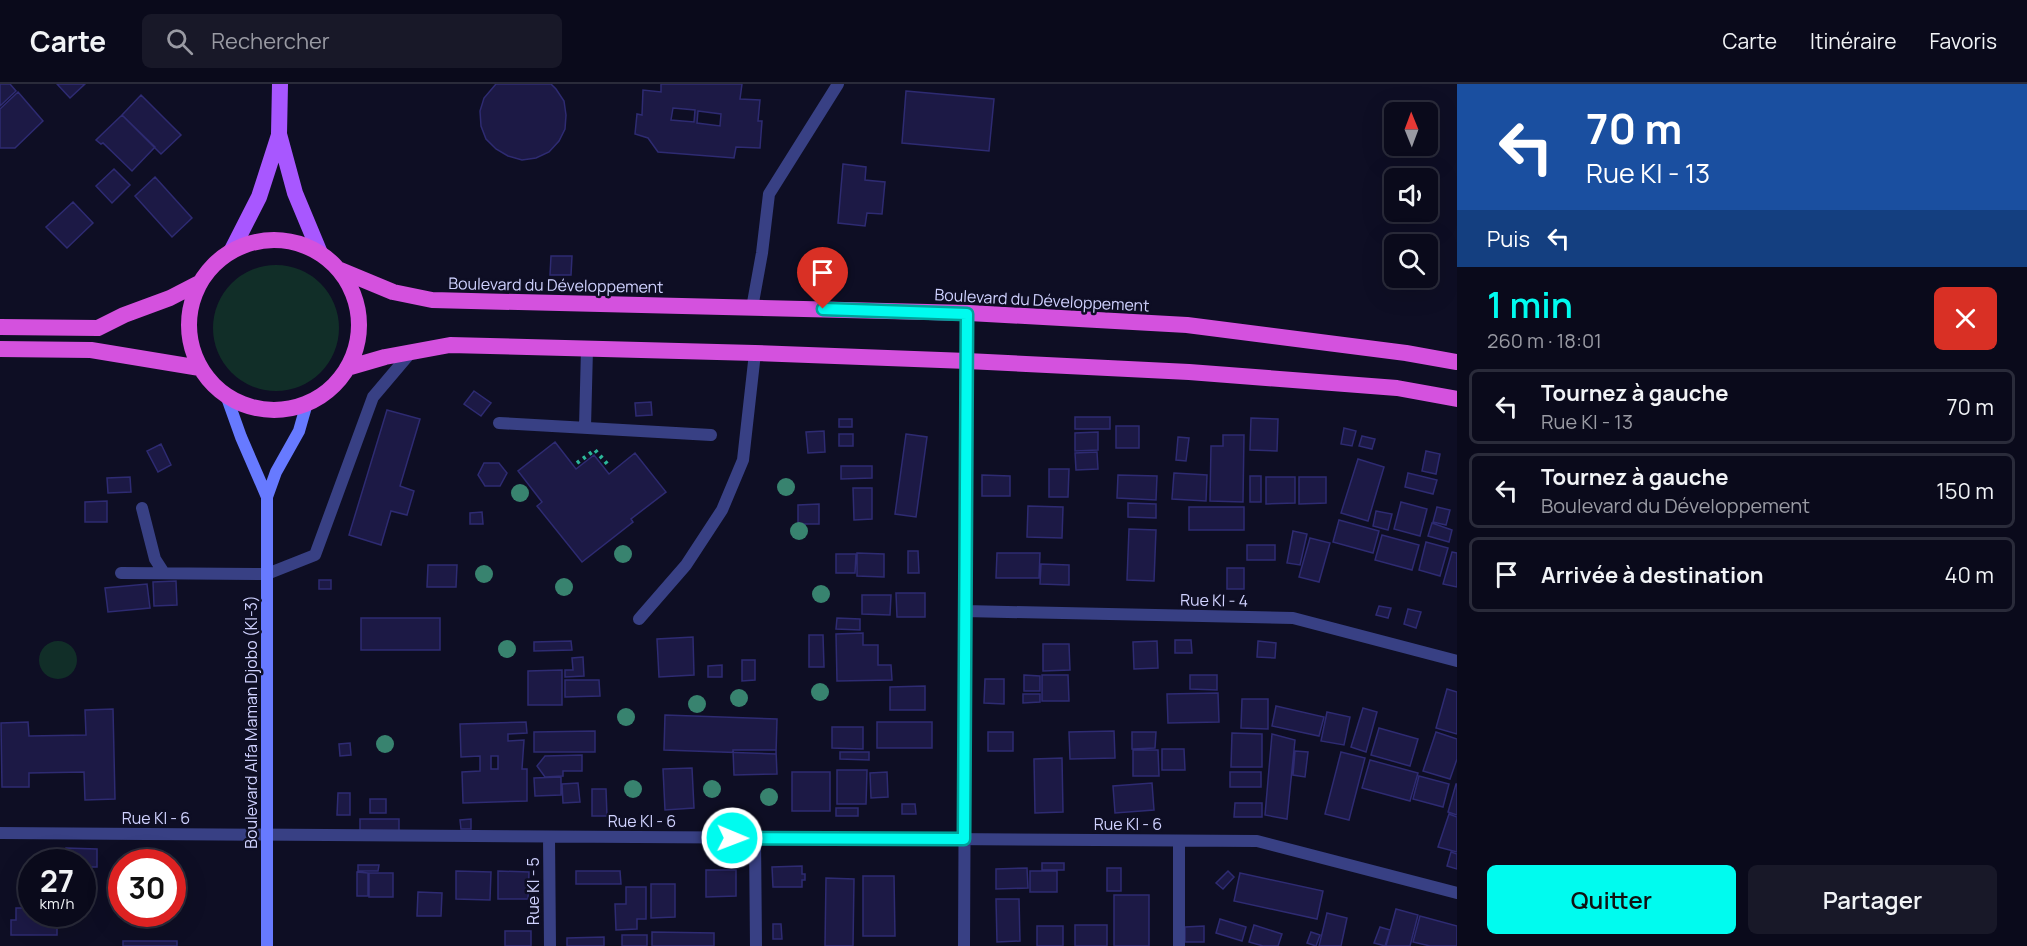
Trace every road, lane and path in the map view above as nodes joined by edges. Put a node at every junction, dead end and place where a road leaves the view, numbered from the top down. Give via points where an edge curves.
1 (280, 84) edge
2 (838, 84) edge
3 (279, 134) junction
4 (232, 250) junction
5 (320, 253) junction
6 (340, 270) junction
7 (199, 284) junction
8 (752, 308) junction
9 (967, 314) junction
10 (0, 327) edge
11 (587, 348) junction
12 (0, 349) edge
13 (411, 351) junction
14 (755, 353) junction
15 (967, 361) junction
16 (1457, 362) edge
17 (200, 368) junction
18 (347, 368) junction
19 (226, 395) junction
20 (1457, 399) edge
21 (307, 403) junction
22 (499, 423) dead end
23 (585, 427) junction
24 (711, 435) dead end
25 (577, 463) dead end
26 (610, 467) dead end
27 (267, 497) junction
28 (142, 508) dead end
29 (121, 573) dead end
30 (164, 573) junction
31 (267, 574) junction
32 (965, 611) junction
33 (639, 620) dead end
34 (1457, 661) edge
35 (0, 833) edge
36 (267, 835) junction
37 (549, 837) junction
38 (755, 838) junction
39 (964, 839) junction
40 (1179, 840) junction
41 (1457, 893) edge
42 (267, 946) edge
43 (550, 946) edge
44 (756, 946) edge
45 (964, 946) edge
46 (1179, 946) edge

1 - 3 main road
2 - 8 street via 769,194
3 - 4 main road via 259,197
3 - 5 main road via 295,193
4 - 5 highway via 261,240 292,241
4 - 7 highway via 213,264
5 - 6 highway
6 - 8 highway, Boulevard du Développement via 393,292 432,300
6 - 18 highway via 353,293 359,318 357,344
7 - 10 highway via 98,328
7 - 17 highway via 188,326
8 - 9 highway, Boulevard du Développement
9 - 15 street
9 - 16 highway, Boulevard du Développement via 1187,325
11 - 13 highway via 450,345
11 - 14 highway
11 - 23 street
12 - 17 highway via 91,350
13 - 18 highway
13 - 31 street via 373,397 315,555
14 - 15 highway
14 - 33 street via 743,460 722,510 686,565
15 - 20 highway via 1397,388
15 - 32 street
17 - 19 highway
18 - 21 highway via 330,389
19 - 21 highway via 252,407 280,410
19 - 27 main road, Boulevard Alfa Maman Djobo (KI-3)
21 - 27 main road, Boulevard Alfa Maman Djobo (KI-3) via 299,431
22 - 23 street
23 - 24 street
25 - 26 path via 595,450
27 - 31 main road, Boulevard Alfa Maman Djobo (KI-3)
28 - 30 street via 155,559
29 - 30 street
30 - 31 street
31 - 36 main road, Boulevard Alfa Maman Djobo (KI-3)
32 - 34 street, Rue KI - 4 via 1293,618
32 - 39 street
35 - 36 street, Rue KI - 6
36 - 37 street, Rue KI - 6
36 - 42 main road, Boulevard Alfa Maman Djobo (KI-3)
37 - 38 street, Rue KI - 6
37 - 43 street, Rue KI - 5
38 - 39 street, Rue KI - 6
38 - 44 street
39 - 40 street, Rue KI - 6
39 - 45 street
40 - 41 street, Rue KI - 6 via 1257,841
40 - 46 street

